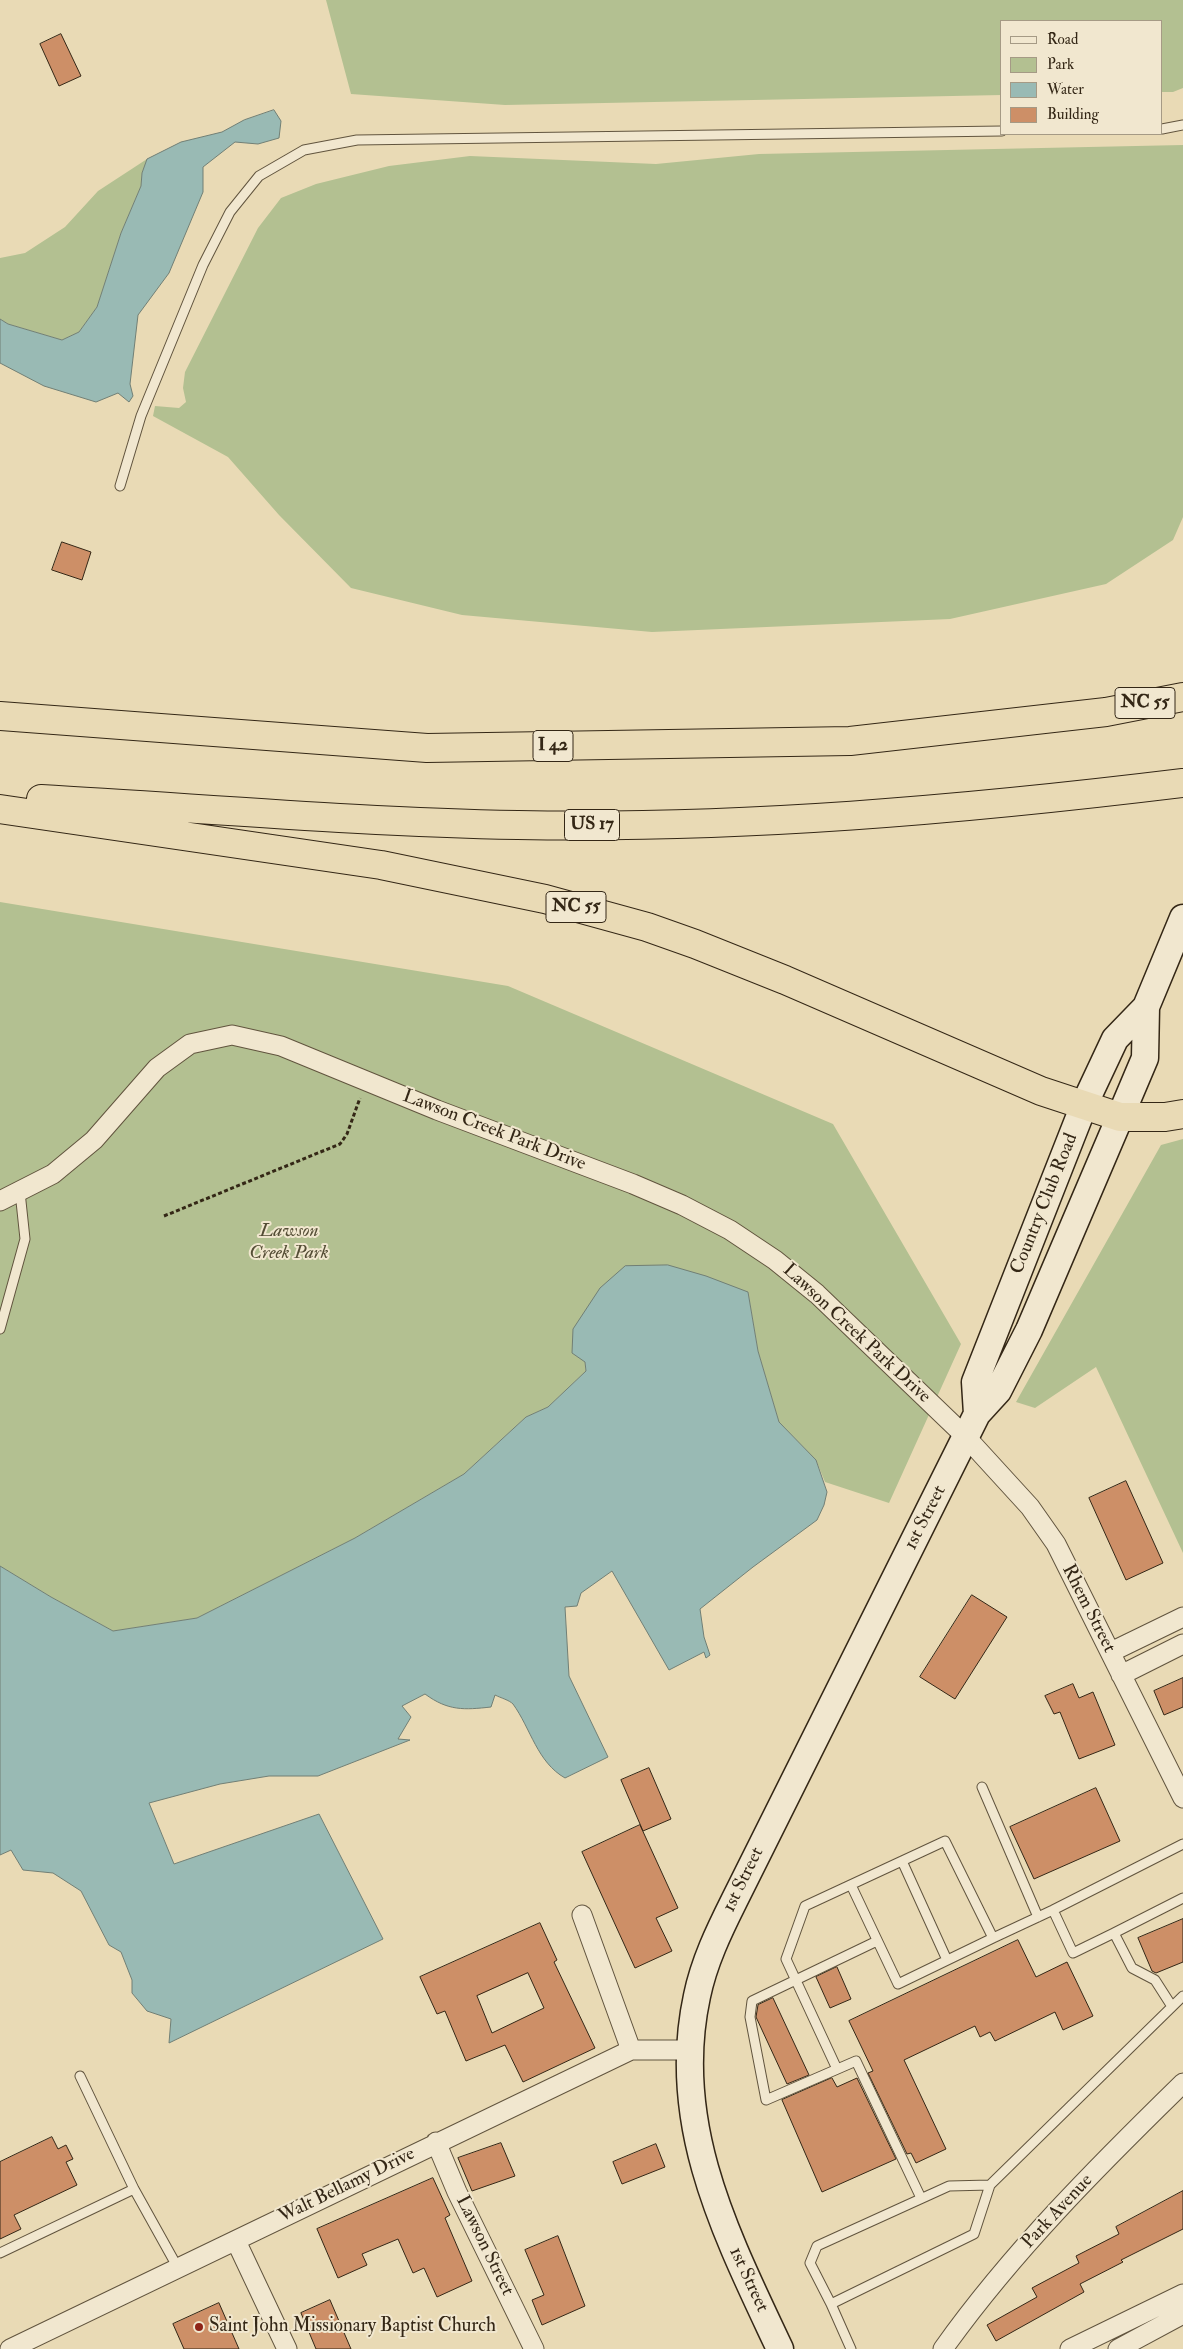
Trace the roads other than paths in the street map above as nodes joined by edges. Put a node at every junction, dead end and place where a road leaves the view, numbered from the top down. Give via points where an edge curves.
1 (1183, 124) edge
2 (1163, 129) edge
3 (1000, 131) edge
4 (120, 486) dead end
5 (1183, 696) edge
6 (1106, 712) joint
7 (0, 716) edge
8 (1183, 783) edge
9 (0, 796) edge
10 (0, 809) edge
11 (1183, 918) edge
12 (1146, 1007) junction
13 (1084, 1105) junction
14 (1183, 1114) edge
15 (1120, 1117) junction
16 (20, 1192) junction
17 (0, 1201) edge
18 (0, 1329) edge
19 (977, 1414) junction
20 (966, 1437) junction
21 (1183, 1617) edge
22 (1183, 1644) edge
23 (1111, 1652) junction
24 (1121, 1675) junction
25 (982, 1787) dead end
26 (1183, 1798) edge
27 (1183, 1844) edge
28 (902, 1861) junction
29 (851, 1884) junction
30 (1183, 1898) edge
31 (1053, 1910) junction
32 (582, 1915) dead end
33 (1038, 1917) junction
34 (1114, 1933) junction
35 (993, 1938) junction
36 (878, 1941) junction
37 (947, 1960) junction
38 (796, 1979) junction
39 (1183, 1996) edge
40 (1171, 2005) junction
41 (631, 2050) junction
42 (690, 2050) junction
43 (837, 2069) junction
44 (80, 2076) dead end
45 (1183, 2083) edge
46 (436, 2142) junction
47 (990, 2185) junction
48 (134, 2189) junction
49 (921, 2198) junction
50 (236, 2241) junction
51 (0, 2253) edge
52 (178, 2268) junction
53 (1183, 2294) edge
54 (831, 2304) junction
55 (1183, 2314) edge
56 (10, 2349) edge
57 (287, 2349) edge
58 (534, 2349) edge
59 (780, 2349) edge
60 (851, 2349) edge
61 (943, 2349) edge
62 (1070, 2349) edge
63 (1118, 2349) edge

1 - 2 lane
3 - 4 lane via 357,140 304,150 259,176 230,212 203,265 141,416
5 - 6 highway, NC 55
6 - 7 highway, I 42 via 850,741 427,748
8 - 9 highway, US 17 via 1018,803 860,816 768,822 602,825 352,819
10 - 13 highway, NC 55 via 381,865 438,875 597,913 704,947 999,1074
11 - 12 main road, Country Club Road
12 - 13 main road, Country Club Road via 1115,1039
12 - 15 main road, Country Club Road via 1144,1058
13 - 15 highway, NC 55
13 - 19 main road, Country Club Road via 975,1382
14 - 15 highway
15 - 19 main road, Country Club Road via 1029,1330 998,1391
16 - 17 street, Lawson Creek Park Drive
16 - 18 lane via 25,1239
16 - 20 street, Lawson Creek Park Drive via 53,1174 94,1140 157,1068 190,1044 232,1036 281,1046 633,1184 730,1230 817,1294
19 - 20 main road, Country Club Road
20 - 23 street, Rhem Street via 1030,1507 1056,1544
20 - 42 main road, 1st Street via 719,1932 697,1994
21 - 23 street
22 - 24 street
23 - 24 street, Rhem Street
24 - 26 street, Rhem Street
25 - 33 lane
27 - 31 lane
28 - 29 lane
28 - 35 lane via 945,1841
28 - 37 lane
29 - 36 lane
29 - 38 lane via 805,1906 786,1959
30 - 34 lane
31 - 33 lane
31 - 34 lane via 1073,1953
32 - 41 street
33 - 35 lane
34 - 40 lane via 1132,1968 1155,1980
35 - 37 lane
36 - 37 lane via 898,1984
36 - 38 lane
38 - 43 lane
38 - 43 lane via 752,2001 750,2017 766,2100
39 - 40 lane
40 - 47 lane
41 - 42 street, Walt Bellamy Drive
41 - 46 street, Walt Bellamy Drive
42 - 59 main road, 1st Street via 695,2126 707,2181 733,2249
43 - 49 lane via 856,2060
44 - 48 lane
45 - 61 street, Park Avenue via 1038,2233 977,2301
46 - 50 street, Walt Bellamy Drive
46 - 58 street, Lawson Street
47 - 49 lane via 949,2186
47 - 54 lane via 974,2234
48 - 51 lane
48 - 52 lane
49 - 54 lane via 817,2246 810,2263
50 - 52 street, Walt Bellamy Drive
50 - 57 street
52 - 56 street, Walt Bellamy Drive
53 - 62 street
54 - 60 lane
55 - 63 street

